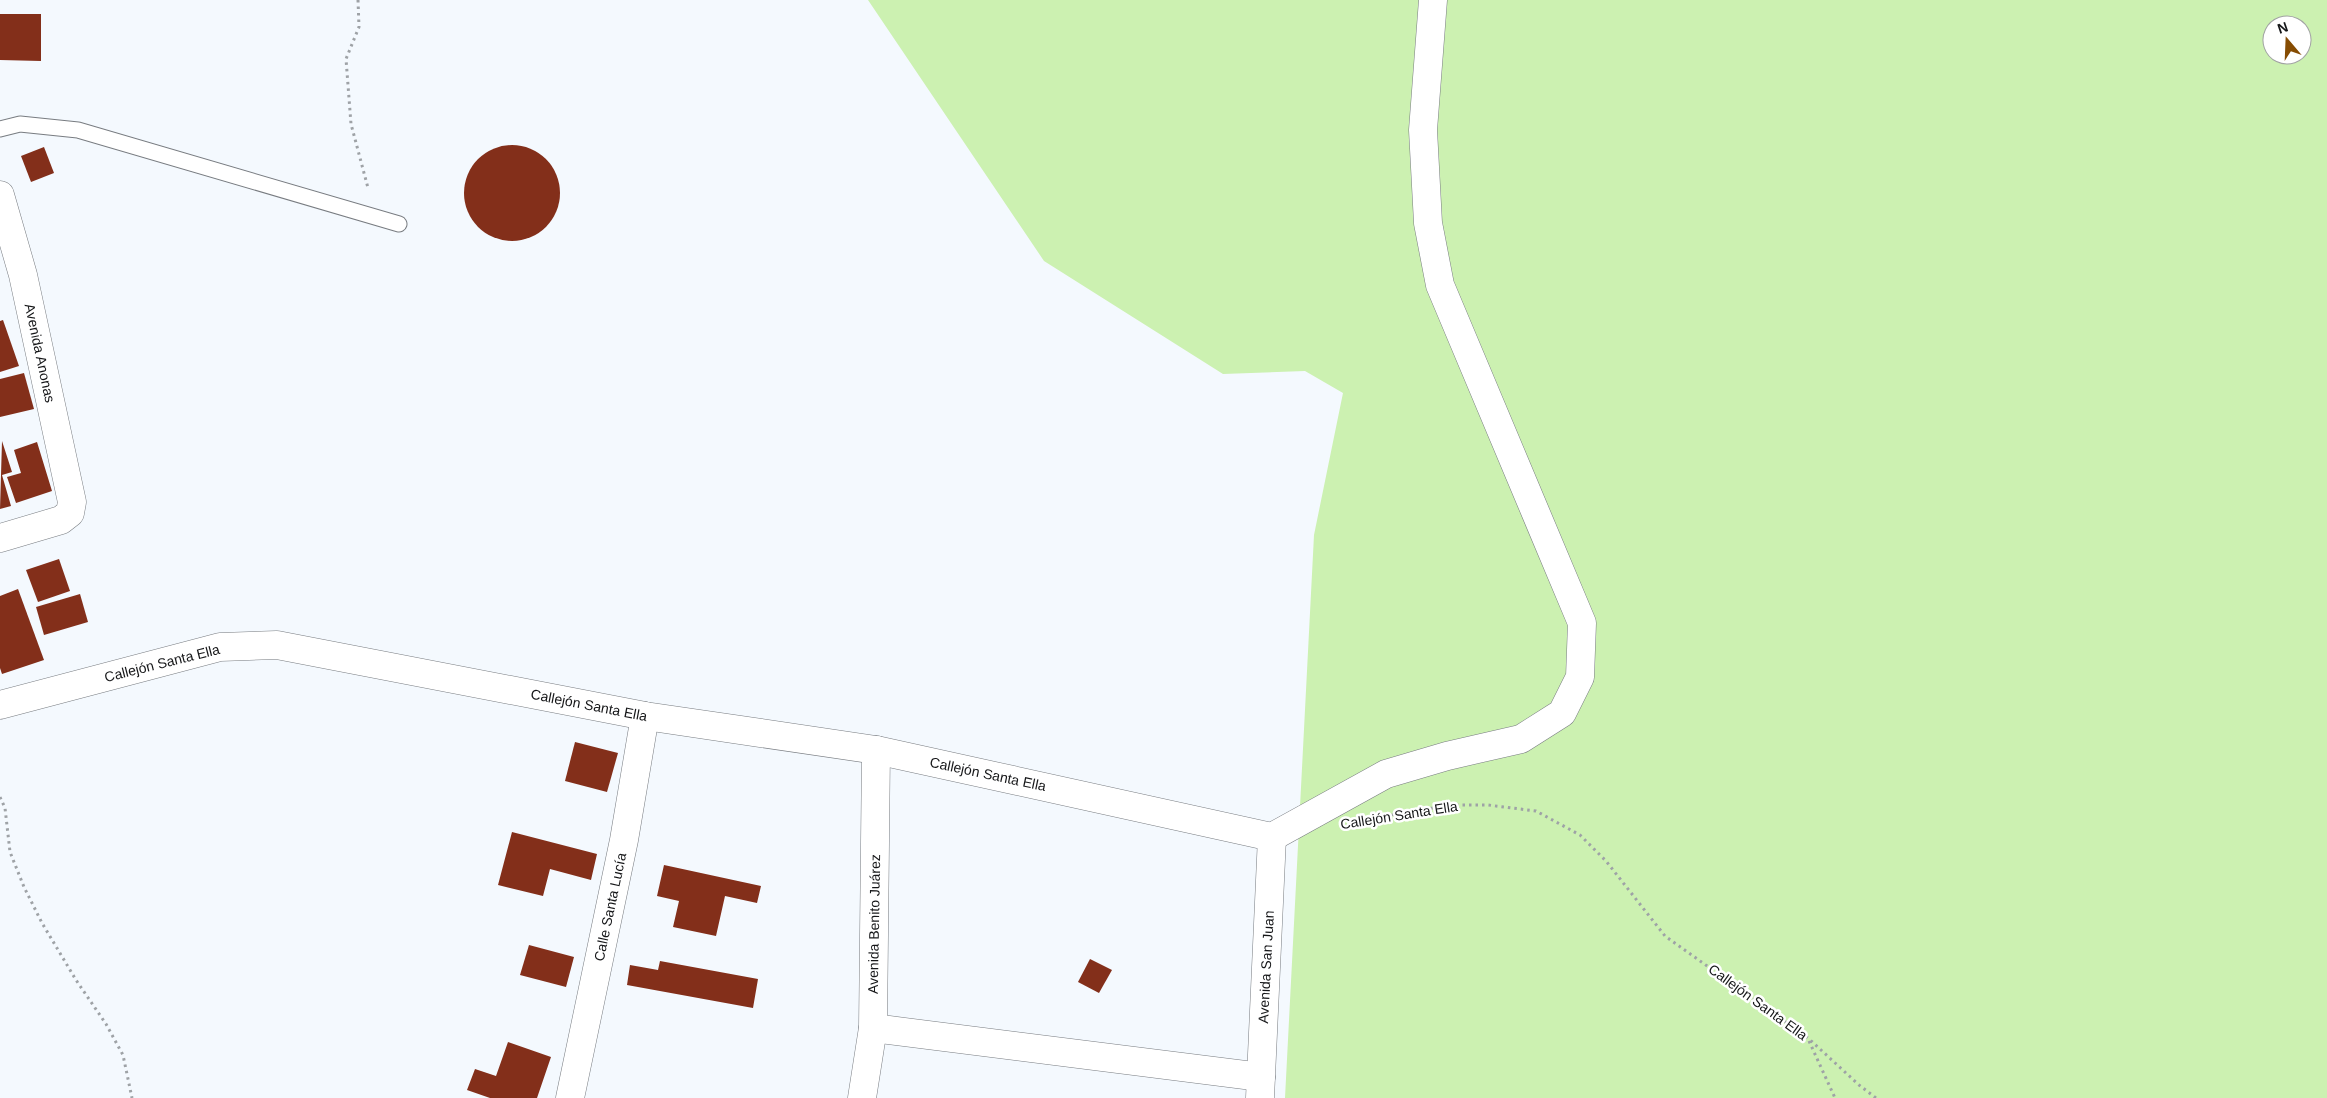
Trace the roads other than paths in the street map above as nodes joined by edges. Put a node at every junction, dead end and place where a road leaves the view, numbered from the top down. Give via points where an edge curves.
1 (1433, 0) edge
2 (0, 129) edge
3 (0, 196) edge
4 (399, 224) dead end
5 (12, 279) edge
6 (0, 538) edge
7 (0, 705) edge
8 (645, 716) junction
9 (876, 750) junction
10 (1272, 837) junction
11 (873, 1028) junction
12 (1261, 1087) edge
13 (570, 1098) edge
14 (862, 1098) edge

1 - 10 street via 1423,130 1428,223 1440,285 1582,623 1580,677 1562,713 1520,738 1386,774
2 - 4 lane via 20,124 78,130
3 - 5 street, Avenida Anonas
5 - 6 street, Avenida Anonas via 72,502 70,513 61,520
7 - 8 street, Callejón Santa Ella via 220,647 277,645
8 - 9 street, Callejón Santa Ella
8 - 13 street, Calle Santa Lucía via 624,840
9 - 10 street, Callejón Santa Ella
9 - 11 street, Avenida Benito Juárez
10 - 12 street, Avenida San Juan
11 - 12 street
11 - 14 street, Avenida Benito Juárez

